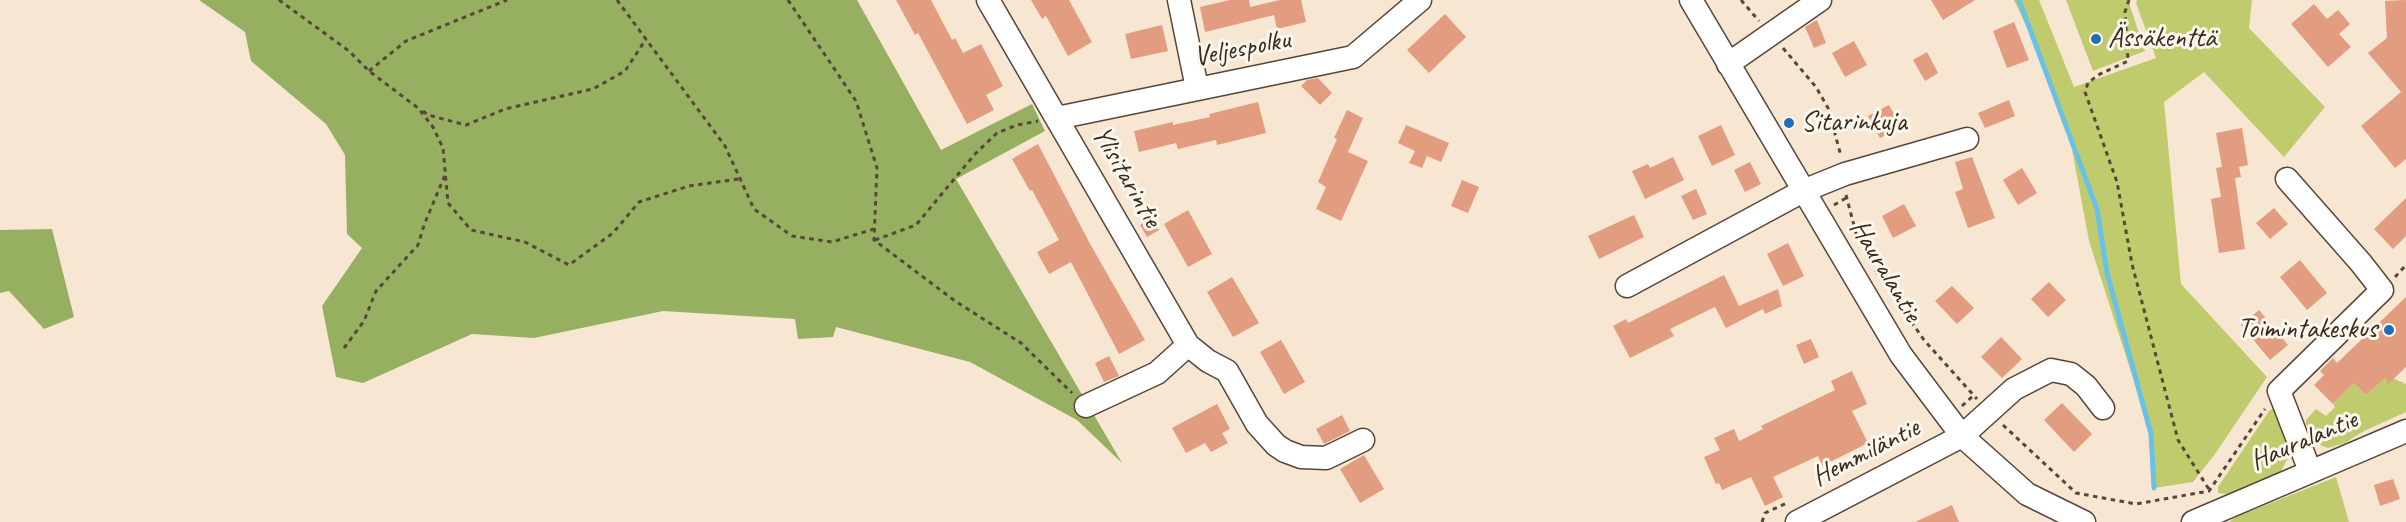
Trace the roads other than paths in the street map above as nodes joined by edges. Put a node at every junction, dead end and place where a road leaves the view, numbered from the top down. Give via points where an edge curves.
1 (988, 0) edge
2 (1179, 0) edge
3 (1420, 0) edge
4 (1690, 0) edge
5 (1820, 0) edge
6 (1728, 64) junction
7 (1197, 88) junction
8 (1057, 118) junction
9 (1967, 139) dead end
10 (2286, 179) dead end
11 (1803, 191) junction
12 (1627, 286) dead end
13 (1188, 345) junction
14 (1086, 406) road end
15 (2103, 408) dead end
16 (2406, 431) edge
17 (1962, 436) junction
18 (1363, 440) dead end
19 (2310, 471) junction
20 (1797, 522) edge
21 (2084, 522) edge
22 (2193, 522) edge

1 - 8 street, Ylisitarintie
2 - 7 street
3 - 7 street, Veljespolku via 1353,57
4 - 6 street, Hauralantie
5 - 6 street
6 - 11 street, Hauralantie
7 - 8 street, Veljespolku
8 - 13 street, Ylisitarintie
9 - 11 street via 1845,174
10 - 19 street via 2382,290 2279,391
11 - 12 street
11 - 17 street, Hauralantie via 1901,355
13 - 14 street via 1156,373
13 - 18 street, Ylisitarintie via 1227,371 1257,424 1285,451 1301,457 1326,458
15 - 17 street, Hemmiläntie via 2071,374 2050,370 2014,389
16 - 19 street, Hauralantie
17 - 20 street, Hemmiläntie
17 - 21 street, Hauralantie via 2027,494
19 - 22 street, Hauralantie

